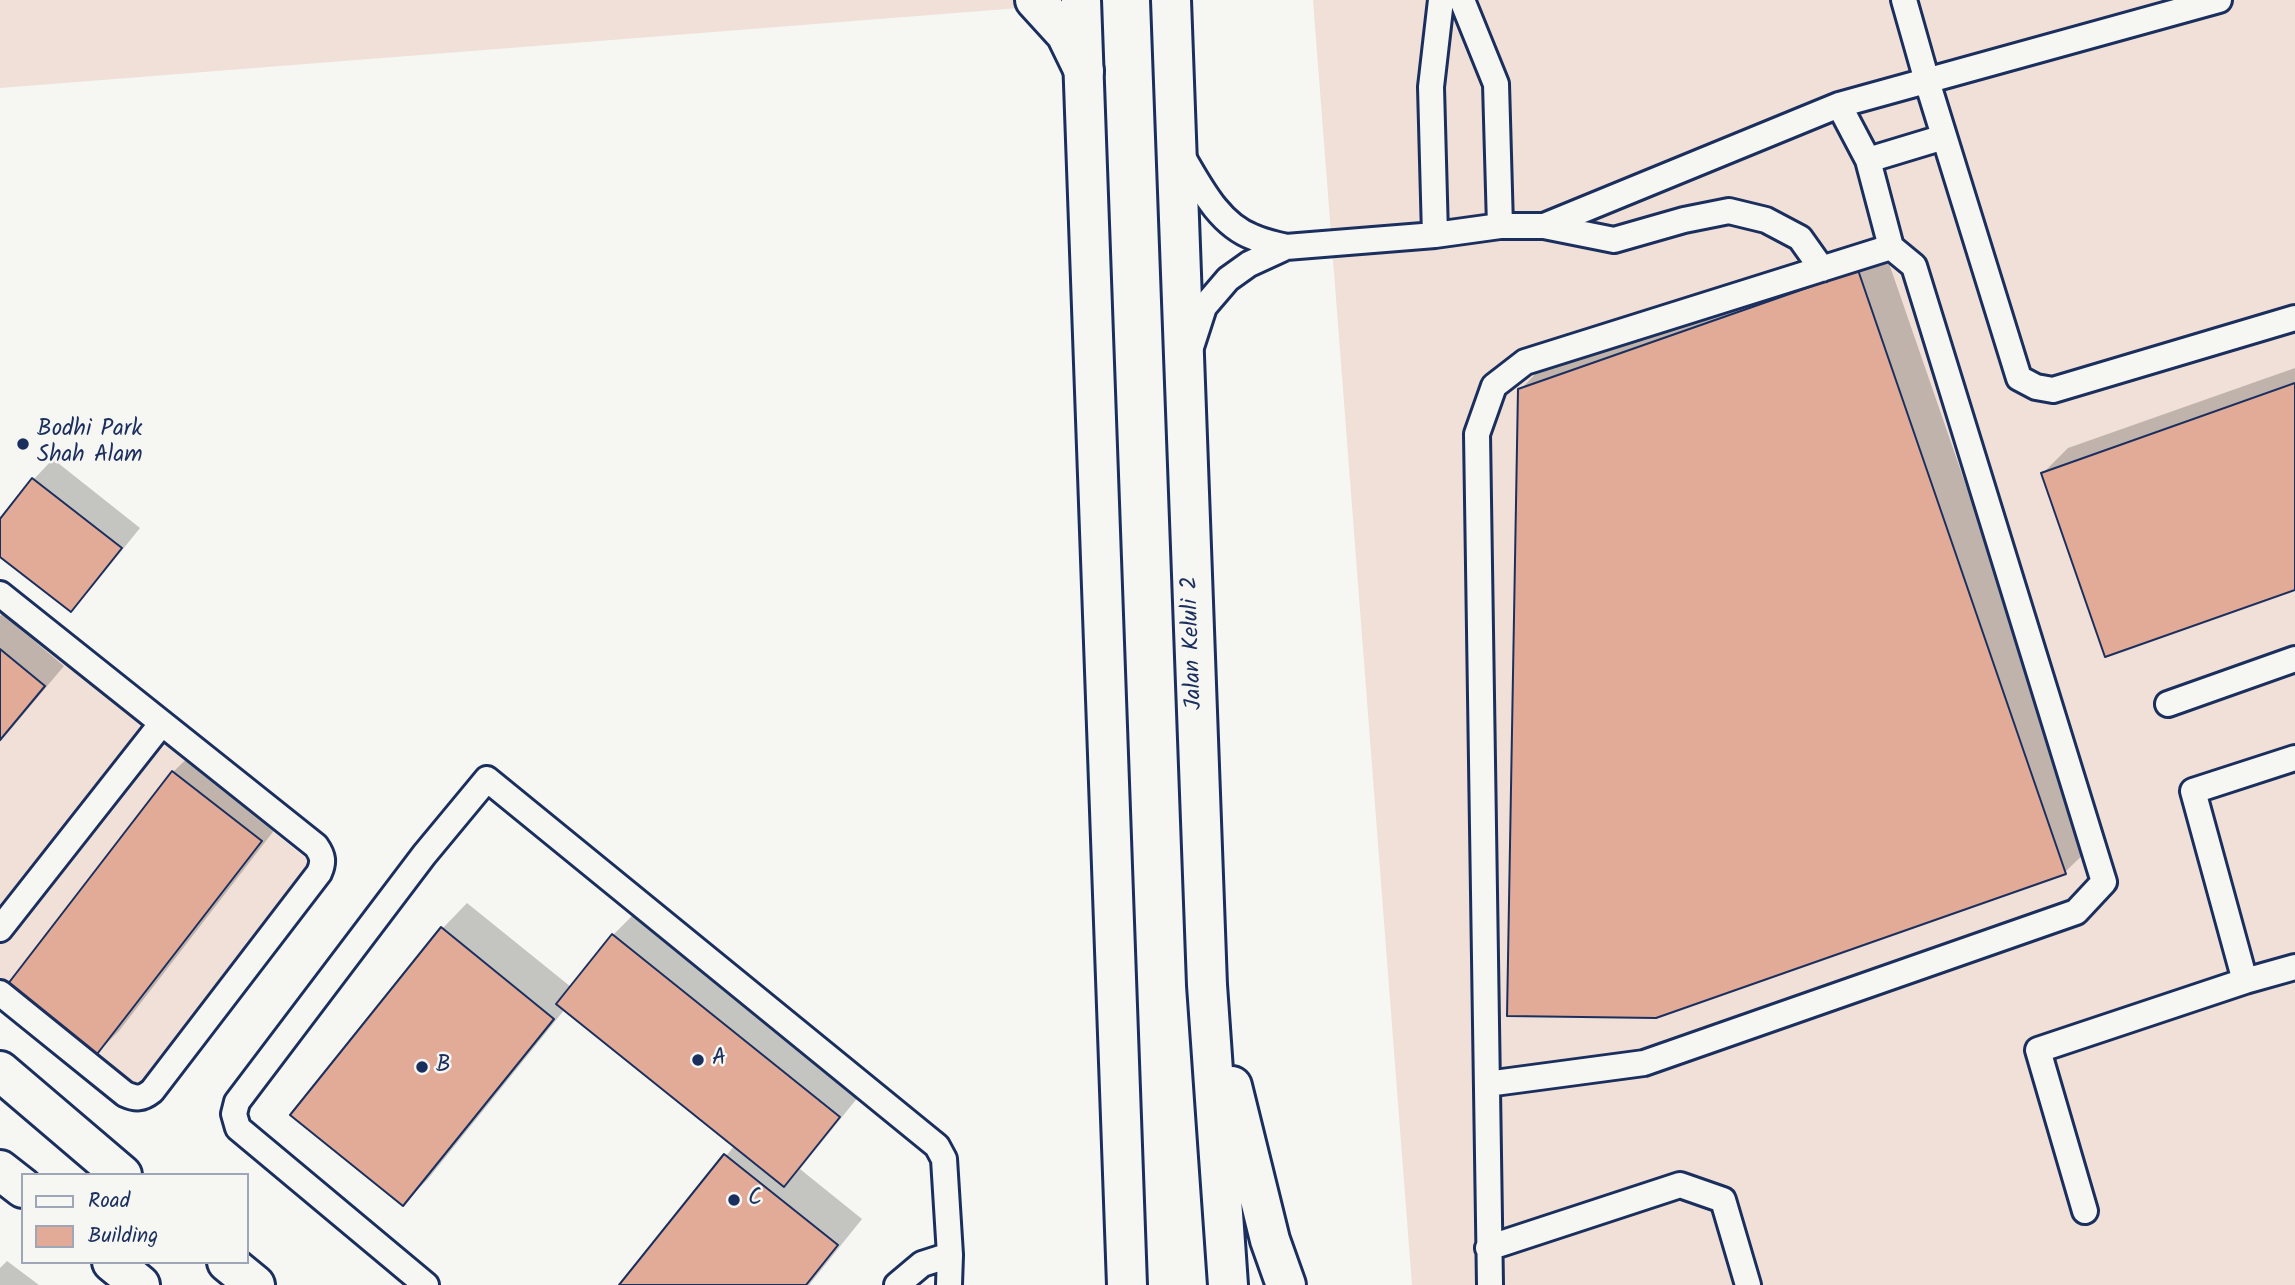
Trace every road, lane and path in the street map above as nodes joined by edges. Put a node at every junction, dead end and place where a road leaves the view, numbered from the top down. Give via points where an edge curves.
1 (1035, 0) edge
2 (1081, 0) edge
3 (1171, 0) edge
4 (1441, 0) edge
5 (1462, 0) edge
6 (1904, 0) edge
7 (2219, 0) edge
8 (2148, 9) edge
9 (1084, 71) junction
10 (1927, 81) junction
11 (1839, 105) junction
12 (1944, 137) junction
13 (1177, 147) junction
14 (1868, 160) junction
15 (1500, 226) junction
16 (1544, 226) junction
17 (1435, 235) junction
18 (1286, 247) junction
19 (1891, 247) junction
20 (1822, 268) junction
21 (2295, 318) edge
22 (1184, 368) junction
23 (0, 594) edge
24 (2295, 659) edge
25 (2168, 704) dead end
26 (162, 723) junction
27 (2295, 758) edge
28 (0, 929) edge
29 (2295, 967) edge
30 (2245, 981) junction
31 (1207, 985) junction
32 (0, 993) edge
33 (0, 1071) edge
34 (1487, 1084) junction
35 (0, 1170) edge
36 (120, 1173) edge
37 (21, 1186) edge
38 (2085, 1211) dead end
39 (1488, 1248) junction
40 (950, 1255) junction
41 (114, 1264) edge
42 (229, 1264) edge
43 (139, 1285) edge
44 (255, 1285) edge
45 (426, 1285) edge
46 (897, 1285) edge
47 (949, 1285) edge
48 (1128, 1285) edge
49 (1228, 1285) edge
50 (1286, 1285) edge
51 (1490, 1285) edge
52 (1748, 1285) edge

1 - 9 street via 1066,34
2 - 9 street
3 - 13 street, Jalan Keluli 2
4 - 17 lane via 1431,87
5 - 15 lane via 1496,83
6 - 10 lane
7 - 8 lane
8 - 10 lane
9 - 48 street
10 - 11 lane
10 - 12 lane
11 - 14 lane
11 - 16 lane
12 - 14 lane
12 - 21 lane via 2019,378 2053,390
13 - 18 lane via 1226,219 1251,237
13 - 22 street, Jalan Keluli 2
14 - 19 lane
15 - 16 lane
15 - 17 lane
16 - 20 lane via 1614,240 1729,211 1766,220 1800,237
17 - 18 lane
18 - 22 lane via 1248,264 1204,307
19 - 20 lane
19 - 34 lane via 1914,266 2104,882 2076,912 1643,1063
20 - 34 lane via 1525,362 1494,386 1477,434
22 - 31 street, Jalan Keluli 2
23 - 26 lane
24 - 25 lane
26 - 28 lane
26 - 32 lane via 316,846 322,854 319,873 144,1097 125,1094
27 - 30 lane via 2193,791
29 - 30 lane
30 - 38 lane via 2038,1049
31 - 49 street, Jalan Keluli 2
31 - 50 street via 1270,1240
33 - 36 street
34 - 39 lane
35 - 37 street
39 - 51 lane
39 - 52 lane via 1680,1185 1723,1200
40 - 45 lane via 944,1159 937,1146 487,779 237,1102 234,1114 239,1128
40 - 46 lane via 922,1264
40 - 47 lane
41 - 43 street
42 - 44 street

